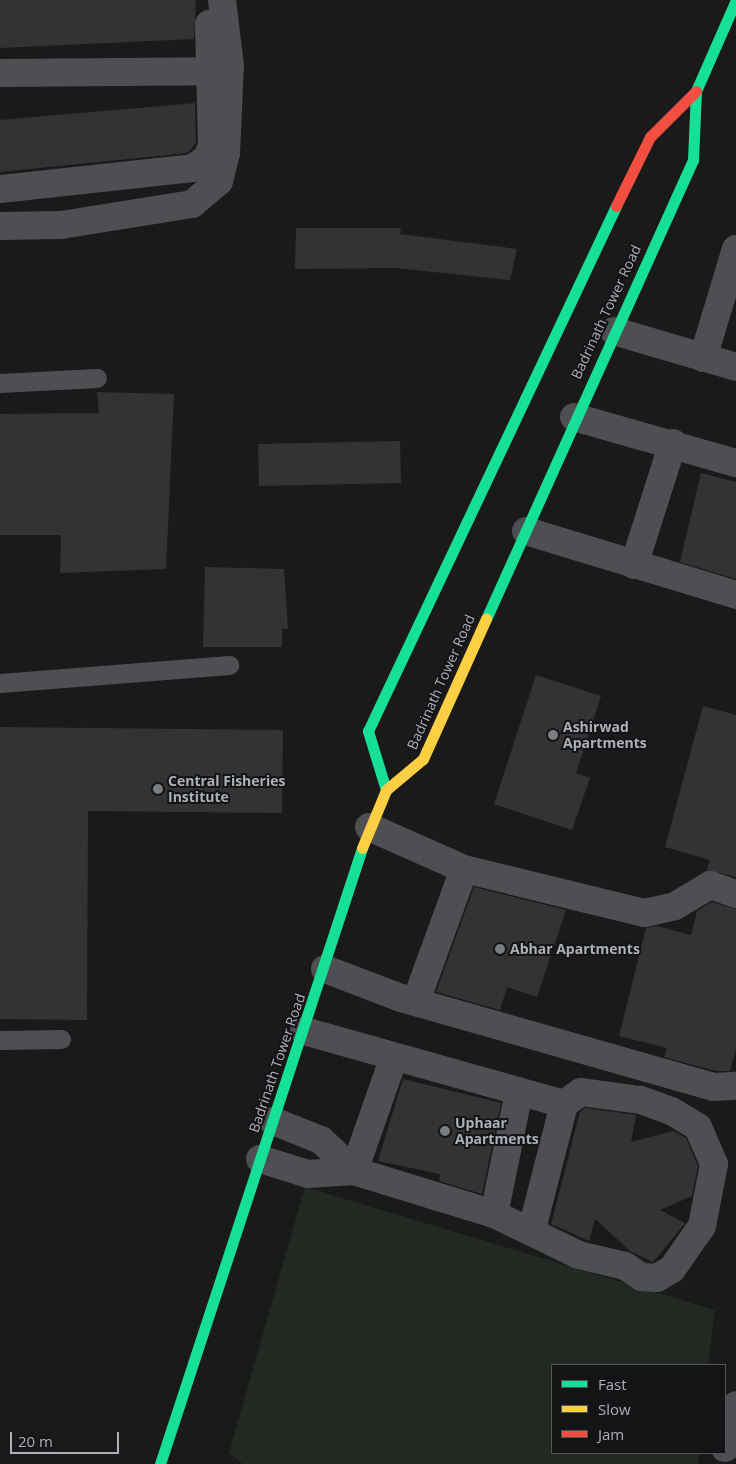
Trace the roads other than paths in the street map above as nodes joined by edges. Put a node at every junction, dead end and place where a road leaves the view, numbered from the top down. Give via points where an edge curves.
1 (207, 0) edge
2 (222, 0) edge
3 (736, 0) edge
4 (210, 71) junction
5 (0, 73) edge
6 (696, 91) junction
7 (0, 189) edge
8 (0, 226) edge
9 (736, 249) edge
10 (614, 331) junction
11 (702, 358) junction
12 (736, 367) edge
13 (97, 378) dead end
14 (0, 382) edge
15 (574, 417) junction
16 (673, 443) junction
17 (736, 463) edge
18 (526, 531) junction
19 (634, 564) junction
20 (736, 595) edge
21 (229, 665) dead end
22 (0, 682) edge
23 (386, 790) junction
24 (369, 827) junction
25 (464, 869) junction
26 (736, 894) edge
27 (325, 969) junction
28 (416, 1001) junction
29 (304, 1031) junction
30 (61, 1039) dead end
31 (0, 1040) edge
32 (394, 1057) junction
33 (736, 1086) edge
34 (519, 1092) junction
35 (564, 1104) junction
36 (273, 1121) junction
37 (260, 1159) junction
38 (354, 1171) junction
39 (494, 1214) junction
40 (532, 1229) junction
41 (736, 1405) edge
42 (726, 1444) edge
43 (160, 1464) edge

1 - 4 street
2 - 8 street via 230,66 226,153 220,181 192,204 61,226
3 - 6 street, Badrinath Tower Road
4 - 5 street
4 - 7 street via 212,146 206,159 193,168
6 - 10 street, Badrinath Tower Road via 693,160
6 - 23 street via 650,137 551,335 368,731
9 - 11 street
10 - 11 street
10 - 15 street, Badrinath Tower Road
11 - 12 street
13 - 14 lane
15 - 16 street
15 - 18 street, Badrinath Tower Road
16 - 17 street
16 - 19 street
18 - 19 street
18 - 23 street, Badrinath Tower Road via 423,759
19 - 20 street
21 - 22 lane
23 - 24 street, Badrinath Tower Road
24 - 25 street
24 - 27 street, Badrinath Tower Road
25 - 26 street via 645,913 675,906 710,885
25 - 28 street
27 - 28 street
27 - 29 street, Badrinath Tower Road
28 - 33 street via 714,1087
29 - 32 street
29 - 36 street, Badrinath Tower Road
30 - 31 lane
32 - 34 street
32 - 38 street
34 - 35 street
34 - 39 street
35 - 40 street
35 - 40 street via 581,1092 640,1100 698,1127 714,1164 711,1196 702,1226 672,1269 657,1278 579,1255
36 - 37 street, Badrinath Tower Road
36 - 38 street via 321,1140
37 - 38 street via 308,1174
37 - 43 street, Badrinath Tower Road
38 - 39 street
39 - 40 street
41 - 42 street

